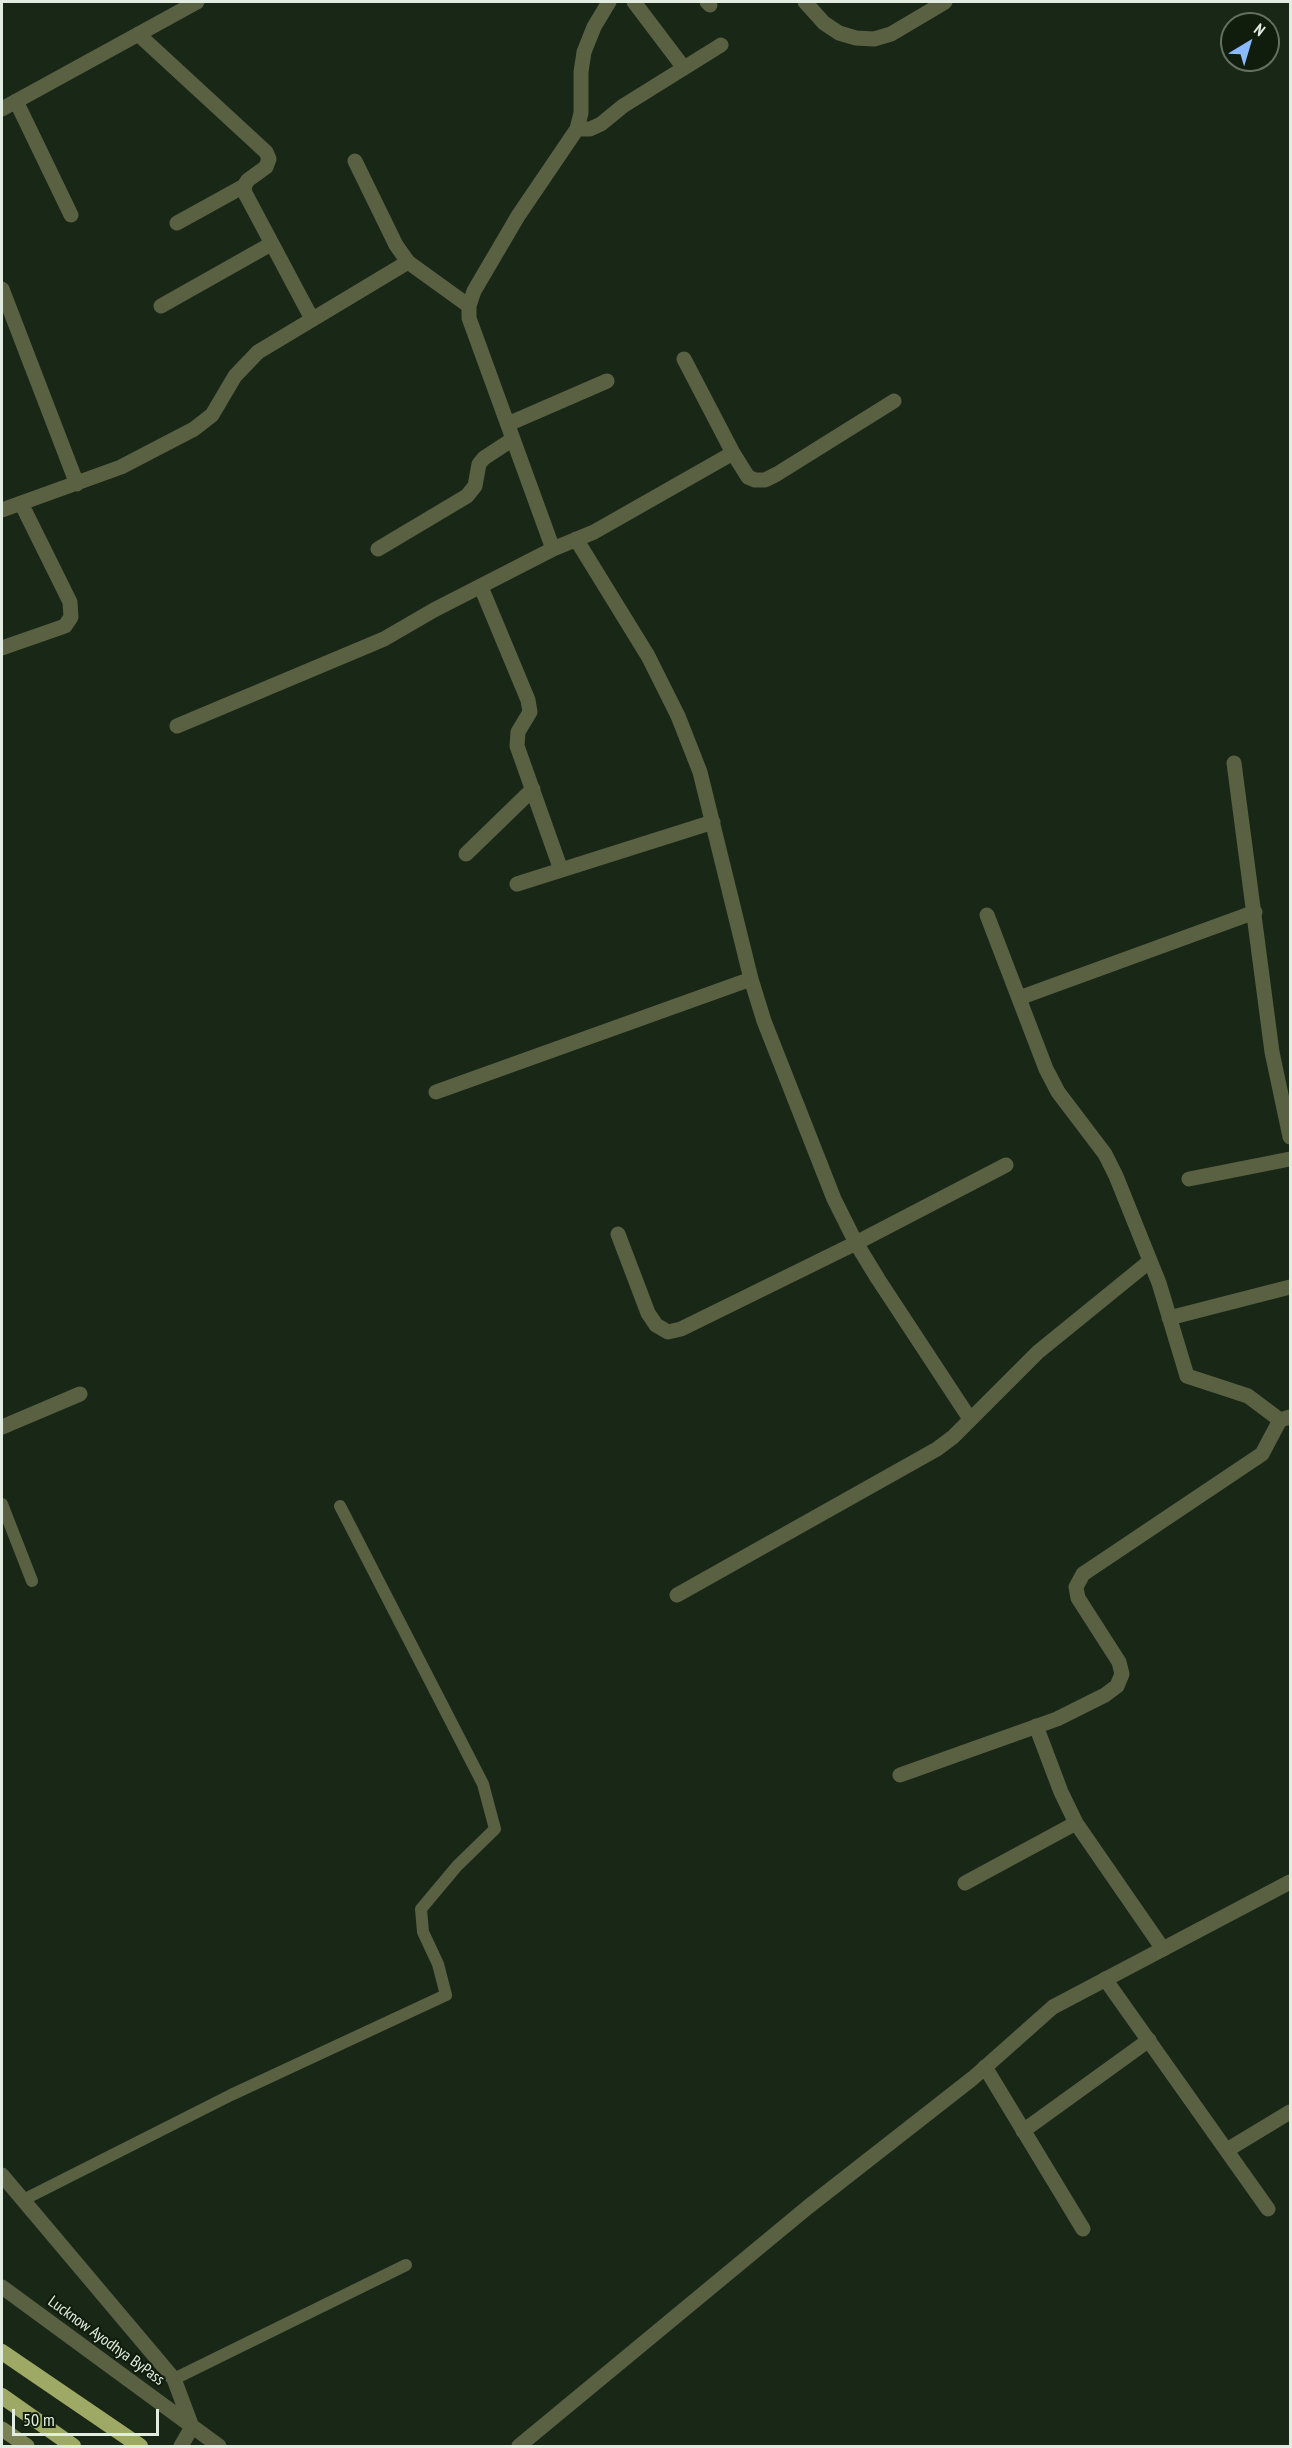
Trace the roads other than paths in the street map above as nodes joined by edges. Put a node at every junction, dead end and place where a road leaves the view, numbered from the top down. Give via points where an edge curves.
1 (197, 2) edge
2 (609, 2) edge
3 (634, 2) edge
4 (805, 2) edge
5 (945, 2) edge
6 (138, 34) junction
7 (721, 45) dead end
8 (684, 68) junction
9 (16, 101) junction
10 (2, 109) edge
11 (577, 129) junction
12 (355, 162) dead end
13 (244, 186) junction
14 (71, 214) dead end
15 (177, 223) dead end
16 (271, 244) junction
17 (408, 262) junction
18 (2, 289) edge
19 (161, 306) dead end
20 (469, 306) junction
21 (312, 319) junction
22 (684, 359) dead end
23 (607, 381) dead end
24 (894, 401) dead end
25 (508, 424) junction
26 (513, 439) junction
27 (733, 453) junction
28 (77, 484) junction
29 (21, 504) junction
30 (2, 510) edge
31 (576, 539) junction
32 (378, 549) dead end
33 (554, 549) junction
34 (481, 588) junction
35 (2, 648) edge
36 (177, 726) dead end
37 (1234, 763) dead end
38 (533, 789) junction
39 (713, 822) junction
40 (466, 854) dead end
41 (561, 870) junction
42 (517, 884) dead end
43 (1255, 912) junction
44 (987, 915) dead end
45 (751, 979) junction
46 (1019, 998) junction
47 (436, 1092) dead end
48 (1290, 1137) edge
49 (1290, 1159) edge
50 (1006, 1165) dead end
51 (1189, 1179) dead end
52 (618, 1234) dead end
53 (856, 1243) junction
54 (1150, 1261) junction
55 (1290, 1287) edge
56 (1169, 1318) junction
57 (80, 1394) dead end
58 (1285, 1418) edge
59 (970, 1419) junction
60 (2, 1427) edge
61 (2, 1504) edge
62 (340, 1506) dead end
63 (32, 1581) dead end
64 (677, 1595) dead end
65 (1035, 1726) junction
66 (900, 1775) dead end
67 (1076, 1823) junction
68 (1290, 1882) edge
69 (965, 1883) dead end
70 (1162, 1949) junction
71 (1105, 1979) junction
72 (1149, 2040) junction
73 (985, 2067) junction
74 (1290, 2112) edge
75 (1023, 2131) junction
76 (1227, 2150) junction
77 (2, 2175) edge
78 (23, 2200) junction
79 (1268, 2209) dead end
80 (1083, 2229) dead end
81 (406, 2265) dead end
82 (2, 2287) edge
83 (2, 2352) edge
84 (174, 2379) junction
85 (2, 2396) edge
86 (192, 2427) junction
87 (2, 2429) edge
88 (27, 2446) edge
89 (73, 2446) edge
90 (140, 2446) edge
91 (181, 2446) edge
92 (219, 2446) edge
93 (519, 2446) edge

1 - 6 street
2 - 11 street via 584,52
3 - 8 street
4 - 5 street via 839,33 874,39 891,34
6 - 9 street
6 - 13 street via 266,152 266,167
7 - 8 street
8 - 11 street via 601,124
9 - 10 street
9 - 14 street
11 - 20 street via 518,216
12 - 17 street
13 - 15 street
13 - 16 street
16 - 19 street
16 - 21 street
17 - 20 street
17 - 21 street
18 - 28 street
20 - 25 street via 469,318
21 - 28 street via 258,352 236,376 212,415 194,429 121,467
22 - 27 street
23 - 25 street
24 - 27 street via 765,480 748,477
25 - 26 street
26 - 32 street via 479,464 475,486 467,496
26 - 33 street
27 - 31 street
28 - 29 street
29 - 30 street
29 - 35 street via 70,602 71,617 64,626
31 - 33 street
31 - 39 street via 632,627 678,716 700,772
33 - 34 street
34 - 36 street via 384,639
34 - 38 street via 528,700 530,712 516,739
37 - 43 street
38 - 40 street
38 - 41 street
39 - 41 street
39 - 45 street
41 - 42 street
43 - 46 street
43 - 48 street via 1272,1052
44 - 46 street
45 - 47 street
45 - 53 street via 781,1068
46 - 54 street via 1046,1069 1058,1092 1105,1154
49 - 51 street
50 - 53 street
52 - 53 street via 648,1313 656,1325 668,1332
53 - 59 street
54 - 56 street
54 - 59 street via 1038,1353
55 - 56 street
56 - 58 street via 1187,1376 1248,1396
57 - 60 street
58 - 65 street via 1262,1454 1083,1574 1076,1587 1078,1598 1119,1662 1122,1674 1117,1686 1105,1695
59 - 64 street via 937,1449
61 - 63 lane
62 - 78 lane via 483,1784 495,1829 421,1909 423,1932 446,1995 231,2095
65 - 66 street
65 - 67 street
67 - 69 street
67 - 70 street
68 - 70 street
70 - 71 street
71 - 72 street
71 - 73 street via 1053,2007
72 - 75 street
72 - 76 street
73 - 75 street
73 - 93 street via 808,2207
74 - 76 street
75 - 80 street
76 - 79 street
77 - 78 street
78 - 84 street
81 - 84 lane
82 - 86 street, Lucknow Ayodhya ByPass
83 - 90 highway
84 - 86 street
85 - 89 highway
86 - 91 street
86 - 92 street, Lucknow Ayodhya ByPass
87 - 88 main road

